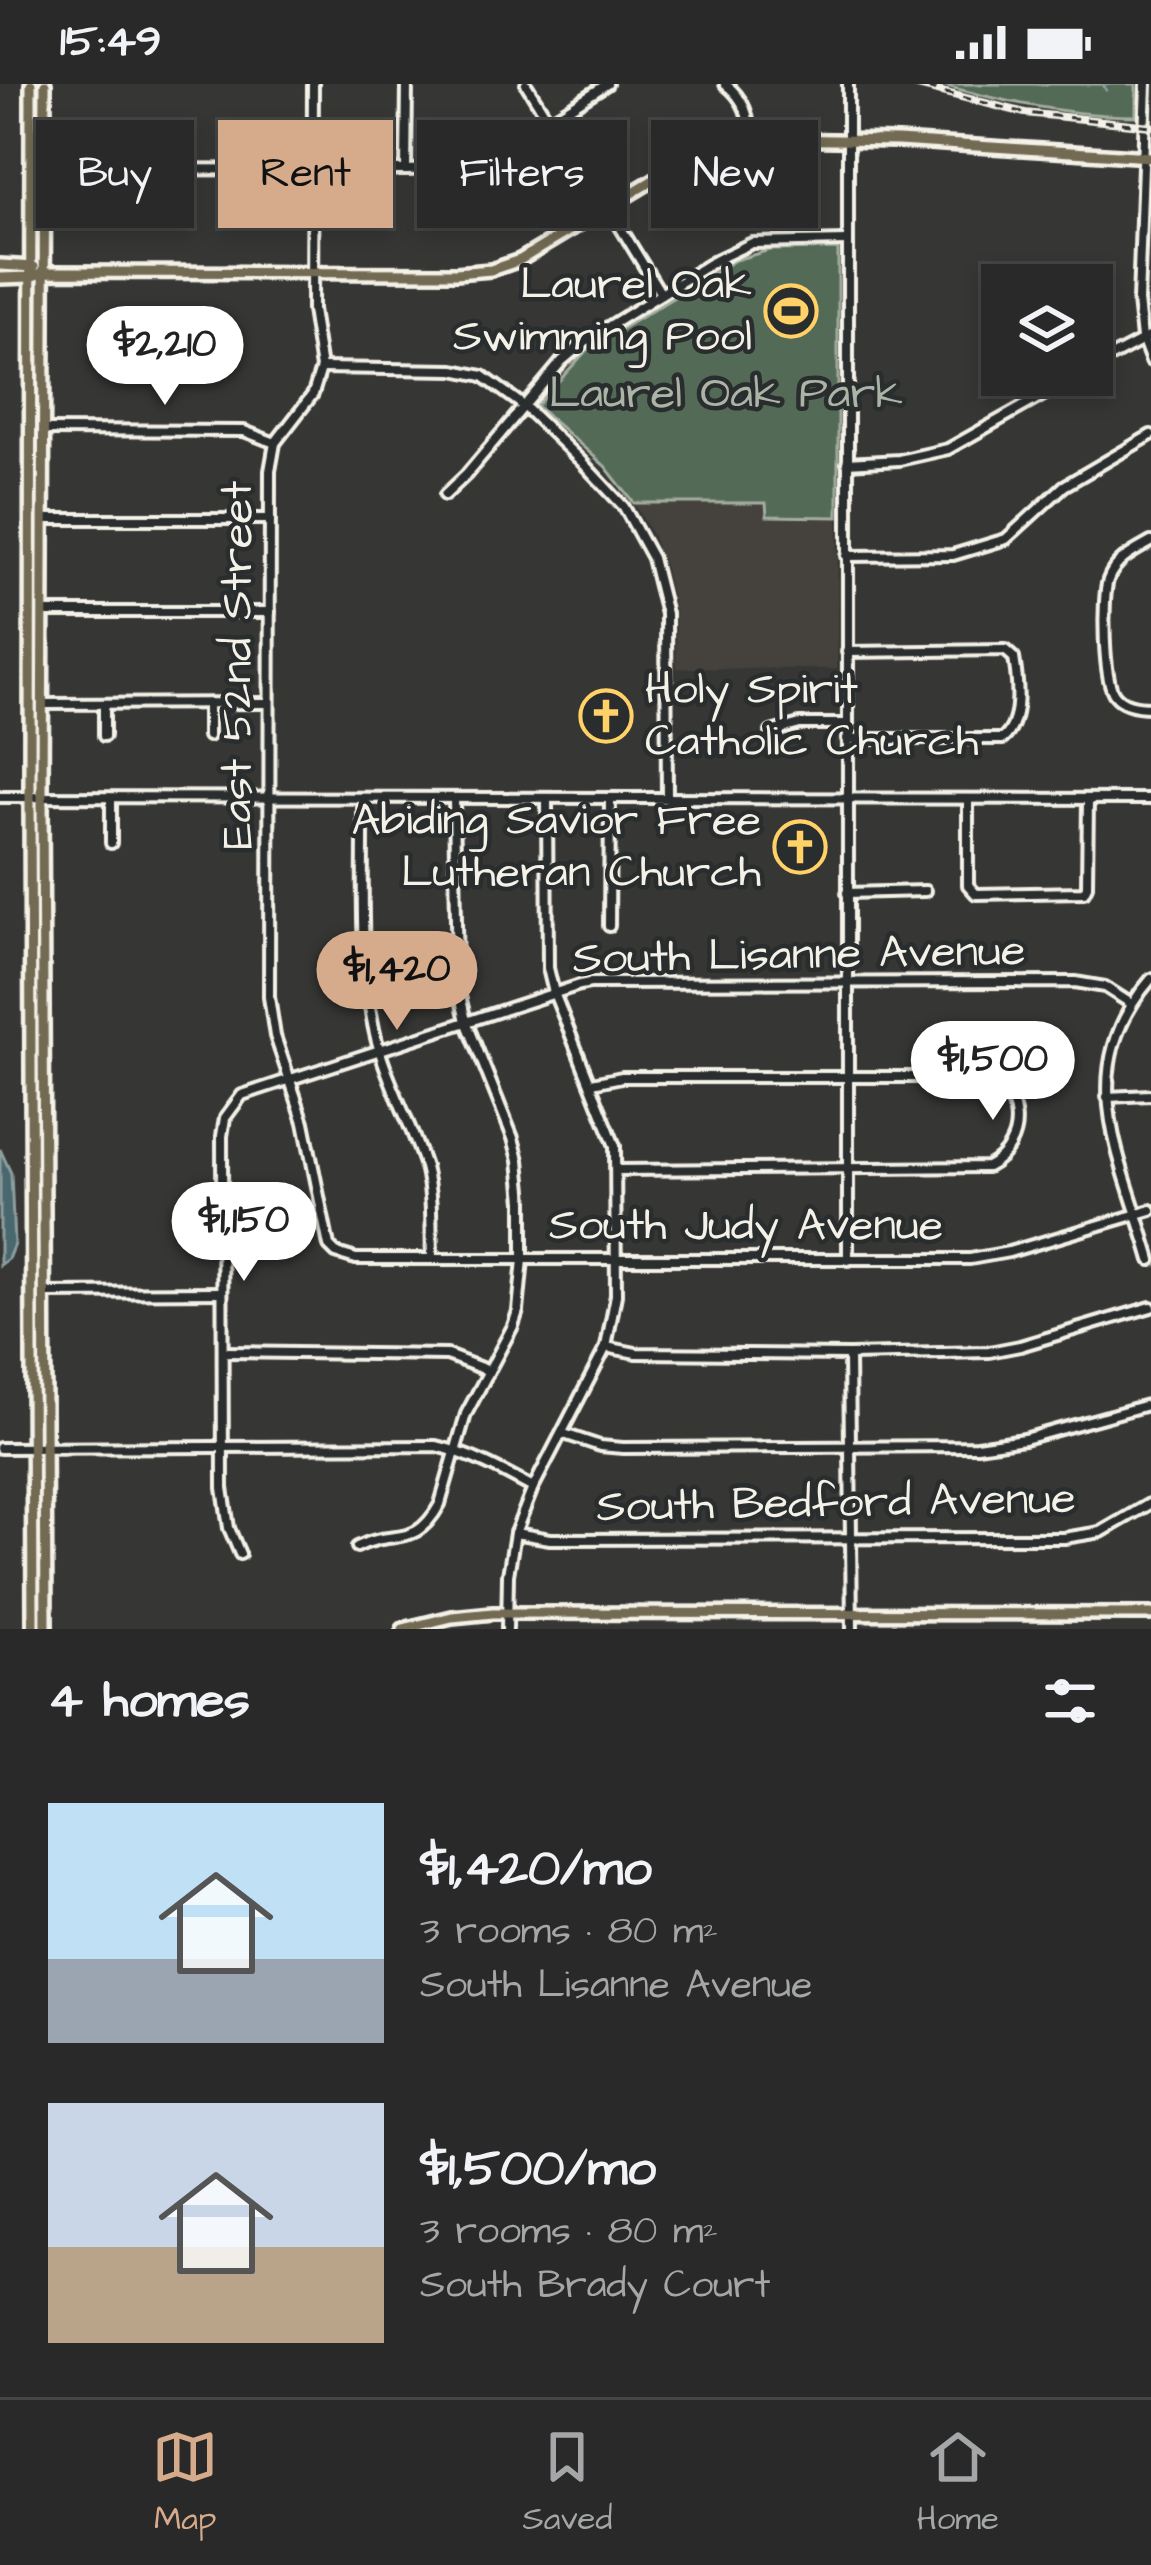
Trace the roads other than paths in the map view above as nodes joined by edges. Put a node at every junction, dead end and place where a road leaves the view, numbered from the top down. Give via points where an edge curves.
1 (31, 84) edge
2 (45, 84) edge
3 (313, 84) edge
4 (407, 84) edge
5 (526, 84) edge
6 (607, 84) edge
7 (725, 84) edge
8 (848, 84) edge
9 (1146, 84) edge
10 (45, 120) edge
11 (313, 120) edge
12 (549, 120) edge
13 (552, 120) edge
14 (748, 120) edge
15 (818, 139) edge
16 (848, 139) junction
17 (1147, 157) edge
18 (393, 170) edge
19 (406, 170) junction
20 (417, 170) edge
21 (44, 228) edge
22 (312, 228) edge
23 (572, 228) edge
24 (621, 228) edge
25 (848, 241) junction
26 (0, 265) edge
27 (31, 271) junction
28 (44, 272) junction
29 (312, 272) junction
30 (0, 278) edge
31 (661, 294) junction
32 (1147, 337) edge
33 (1113, 356) edge
34 (1151, 361) edge
35 (321, 368) junction
36 (1042, 396) edge
37 (524, 406) junction
38 (44, 430) junction
39 (1151, 435) edge
40 (275, 443) junction
41 (847, 463) junction
42 (445, 495) dead end
43 (43, 519) junction
44 (270, 519) junction
45 (1151, 542) edge
46 (847, 556) junction
47 (43, 612) junction
48 (270, 612) junction
49 (847, 652) junction
50 (43, 704) junction
51 (104, 704) junction
52 (208, 704) junction
53 (269, 704) junction
54 (1151, 707) edge
55 (847, 724) junction
56 (771, 732) dead end
57 (104, 736) dead end
58 (208, 736) dead end
59 (847, 739) junction
60 (0, 797) edge
61 (36, 797) junction
62 (111, 798) junction
63 (270, 798) junction
64 (362, 798) junction
65 (454, 798) junction
66 (547, 798) junction
67 (847, 798) junction
68 (610, 799) junction
69 (667, 799) junction
70 (968, 799) junction
71 (1088, 799) junction
72 (1151, 799) edge
73 (111, 843) dead end
74 (925, 891) dead end
75 (848, 892) junction
76 (609, 926) dead end
77 (1151, 979) edge
78 (847, 982) junction
79 (554, 993) junction
80 (1130, 1003) junction
81 (466, 1022) junction
82 (379, 1049) junction
83 (848, 1078) junction
84 (290, 1079) junction
85 (592, 1083) junction
86 (1151, 1095) edge
87 (1107, 1096) junction
88 (848, 1167) junction
89 (616, 1170) junction
90 (1151, 1210) edge
91 (1138, 1214) junction
92 (336, 1252) joint
93 (432, 1259) junction
94 (523, 1259) junction
95 (848, 1259) junction
96 (617, 1260) junction
97 (1151, 1260) edge
98 (222, 1292) junction
99 (44, 1293) junction
100 (1151, 1307) edge
101 (606, 1348) junction
102 (223, 1352) junction
103 (849, 1355) junction
104 (489, 1371) junction
105 (1151, 1404) edge
106 (564, 1434) junction
107 (849, 1445) junction
108 (224, 1446) junction
109 (32, 1447) junction
110 (45, 1447) junction
111 (0, 1448) edge
112 (455, 1450) junction
113 (533, 1488) junction
114 (1151, 1504) edge
115 (515, 1533) junction
116 (850, 1540) junction
117 (357, 1547) dead end
118 (240, 1554) dead end
119 (507, 1613) junction
120 (852, 1613) junction
121 (1151, 1614) edge
122 (33, 1629) edge
123 (46, 1629) edge
124 (403, 1629) edge
125 (507, 1629) edge
126 (852, 1629) edge

1 - 27 main road
2 - 10 main road
3 - 11 street
4 - 19 street
5 - 12 street
6 - 13 street
7 - 14 street
8 - 16 street
9 - 17 street
15 - 16 main road
16 - 17 main road
16 - 25 street
17 - 32 street via 1137,278
18 - 19 street
19 - 20 street
21 - 28 main road
22 - 29 street
23 - 29 main road via 491,270
24 - 31 street
25 - 31 street via 752,243
25 - 41 street
26 - 27 main road
27 - 28 main road
27 - 30 main road
27 - 61 main road
28 - 29 main road
28 - 38 main road
29 - 35 street
31 - 37 street via 587,340
32 - 33 street
32 - 34 street
35 - 37 street via 462,371 489,379
35 - 40 street, East 52nd Street via 313,394
36 - 41 street via 948,449
37 - 42 street
37 - 69 street via 611,491 652,558 668,643
38 - 40 street via 244,431
38 - 43 main road
39 - 46 street via 1064,486 1006,538 953,555
40 - 44 street, East 52nd Street
41 - 46 street
43 - 44 street
43 - 47 main road
44 - 48 street, East 52nd Street
45 - 54 street via 1117,566 1106,598 1107,679 1126,703
46 - 49 street
47 - 48 street
47 - 50 main road
48 - 53 street, East 52nd Street
49 - 55 street
49 - 59 street via 1005,650 1014,658 1016,696 1013,729 1003,739
50 - 51 street
50 - 61 main road
51 - 52 street
51 - 57 street
52 - 53 street
52 - 58 street
53 - 63 street, East 52nd Street
55 - 56 street
55 - 59 street
59 - 67 street
60 - 61 street
61 - 62 street
61 - 99 main road
61 - 109 main road
62 - 63 street
62 - 73 street
63 - 64 street
63 - 84 street, East 52nd Street via 269,997
64 - 65 street
64 - 82 street via 365,967
65 - 66 street
65 - 81 street via 456,970
66 - 68 street
66 - 79 street
67 - 69 street
67 - 70 street
67 - 75 street
68 - 69 street
68 - 76 street
70 - 71 street
70 - 71 street via 968,885 976,894 1017,894 1087,889
71 - 72 street
74 - 75 street
75 - 78 street
77 - 80 street
78 - 79 street, South Lisanne Avenue via 590,983
78 - 80 street, South Lisanne Avenue via 1092,983
78 - 83 street
79 - 81 street, South Lisanne Avenue
79 - 85 street
80 - 87 street via 1115,1038
81 - 82 street, South Lisanne Avenue
81 - 94 street via 519,1160
82 - 84 street, South Lisanne Avenue
82 - 93 street via 429,1185
83 - 85 street
83 - 88 street
83 - 88 street via 990,1079 1010,1096 1015,1122 1010,1149 988,1167
84 - 92 street, East 52nd Street
84 - 98 street, South Lisanne Avenue via 242,1095 225,1118
85 - 89 street
86 - 87 street
87 - 91 street
88 - 89 street
88 - 95 street
89 - 96 street
90 - 91 street, South Judy Avenue
91 - 95 street, South Judy Avenue via 993,1256
91 - 97 street
92 - 93 street, South Judy Avenue
93 - 94 street, South Judy Avenue
94 - 96 street, South Judy Avenue
94 - 104 street via 518,1311
95 - 96 street, South Judy Avenue
96 - 101 street
98 - 99 street
98 - 102 street, South Lisanne Avenue
99 - 110 main road
100 - 103 street via 989,1352
101 - 103 street
101 - 106 street
102 - 104 street via 447,1354
102 - 108 street, South Lisanne Avenue
103 - 107 street
104 - 112 street
105 - 107 street via 990,1445
106 - 107 street via 623,1448
106 - 113 street
107 - 116 street
108 - 110 street
108 - 112 street
108 - 118 street, South Lisanne Avenue via 224,1504
109 - 110 street
109 - 111 street
109 - 122 main road
110 - 123 main road
112 - 113 street
112 - 117 street via 428,1522 409,1536
113 - 115 street
114 - 116 street, South Bedford Avenue via 1089,1536
115 - 116 street, South Bedford Avenue
115 - 119 street
116 - 120 street
119 - 120 main road
119 - 124 main road
119 - 125 street
120 - 121 main road
120 - 126 street

